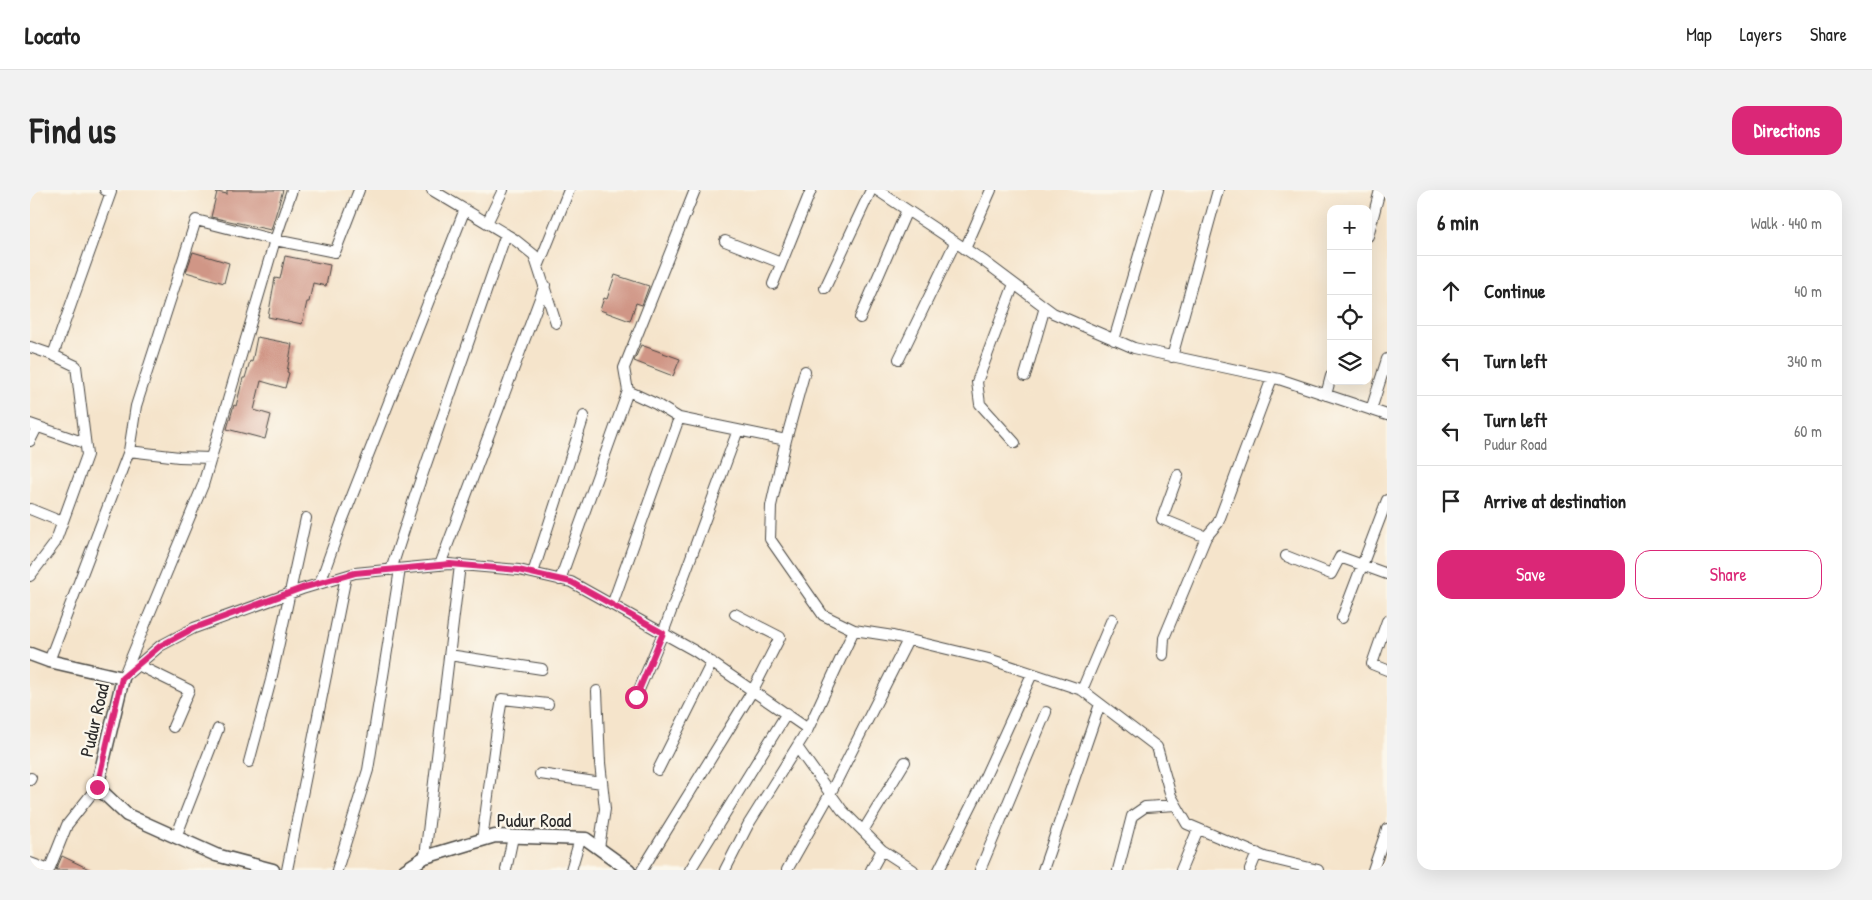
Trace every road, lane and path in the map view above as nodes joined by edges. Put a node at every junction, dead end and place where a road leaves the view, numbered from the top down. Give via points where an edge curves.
1 (105, 190) edge
2 (292, 190) edge
3 (359, 190) edge
4 (503, 190) edge
5 (569, 190) edge
6 (695, 190) edge
7 (811, 190) edge
8 (871, 190) edge
9 (877, 190) edge
10 (991, 190) edge
11 (1158, 190) edge
12 (1218, 190) edge
13 (1380, 190) edge
14 (436, 191) edge
15 (465, 209) junction
16 (907, 210) junction
17 (1372, 221) edge
18 (487, 223) junction
19 (506, 234) junction
20 (275, 240) junction
21 (725, 240) dead end
22 (955, 243) junction
23 (965, 249) junction
24 (781, 263) junction
25 (538, 267) junction
26 (772, 284) dead end
27 (1014, 284) junction
28 (545, 285) junction
29 (825, 288) dead end
30 (1045, 307) junction
31 (860, 318) dead end
32 (556, 323) dead end
33 (1114, 340) junction
34 (30, 347) edge
35 (53, 355) junction
36 (1172, 357) junction
37 (1387, 358) edge
38 (899, 359) dead end
39 (805, 371) dead end
40 (1025, 376) dead end
41 (1272, 378) junction
42 (1329, 385) edge
43 (628, 391) junction
44 (1326, 395) junction
45 (1372, 410) junction
46 (1387, 415) edge
47 (584, 416) dead end
48 (679, 418) junction
49 (33, 426) edge
50 (738, 430) junction
51 (786, 440) junction
52 (30, 441) edge
53 (1015, 443) dead end
54 (86, 444) junction
55 (129, 451) junction
56 (211, 458) junction
57 (1178, 475) dead end
58 (1387, 500) edge
59 (30, 509) edge
60 (306, 518) dead end
61 (62, 522) junction
62 (1206, 537) junction
63 (1286, 556) dead end
64 (440, 565) junction
65 (460, 565) junction
66 (1362, 565) junction
67 (396, 569) junction
68 (533, 574) junction
69 (1387, 574) edge
70 (30, 576) edge
71 (346, 576) junction
72 (560, 580) junction
73 (320, 583) junction
74 (291, 593) junction
75 (612, 605) junction
76 (735, 614) dead end
77 (1112, 618) dead end
78 (1342, 618) dead end
79 (1387, 621) edge
80 (854, 630) junction
81 (663, 633) junction
82 (908, 640) junction
83 (30, 654) edge
84 (449, 655) junction
85 (1163, 655) dead end
86 (49, 660) junction
87 (712, 662) junction
88 (138, 665) junction
89 (542, 669) dead end
90 (1387, 670) edge
91 (1032, 674) junction
92 (122, 678) junction
93 (753, 690) junction
94 (1082, 690) junction
95 (597, 691) dead end
96 (636, 697) dead end
97 (548, 704) dead end
98 (1100, 704) junction
99 (1046, 712) dead end
100 (787, 714) junction
101 (173, 727) dead end
102 (218, 729) dead end
103 (808, 729) junction
104 (797, 747) junction
105 (249, 762) dead end
106 (904, 762) dead end
107 (658, 770) dead end
108 (540, 774) dead end
109 (602, 782) junction
110 (97, 787) junction
111 (830, 794) junction
112 (1176, 805) junction
113 (1198, 829) junction
114 (1387, 829) edge
115 (863, 831) junction
116 (176, 837) junction
117 (513, 837) junction
118 (580, 839) junction
119 (482, 840) junction
120 (599, 848) junction
121 (882, 850) junction
122 (1257, 853) junction
123 (425, 857) junction
124 (30, 864) edge
125 (273, 870) edge
126 (287, 870) edge
127 (337, 870) edge
128 (405, 870) edge
129 (506, 870) edge
130 (571, 870) edge
131 (629, 870) edge
132 (642, 870) edge
133 (690, 870) edge
134 (725, 870) edge
135 (787, 870) edge
136 (871, 870) edge
137 (913, 870) edge
138 (939, 870) edge
139 (980, 870) edge
140 (1043, 870) edge
141 (1118, 870) edge
142 (1181, 870) edge
143 (1250, 870) edge
144 (1318, 870) edge
145 (1374, 870) edge

1 - 35 street via 111,192
2 - 20 street
3 - 20 street via 335,252
4 - 18 street
5 - 25 street
6 - 43 street via 624,368
7 - 24 street
8 - 29 street
9 - 16 street
10 - 23 street
11 - 33 street
12 - 36 street
13 - 17 street
14 - 15 street
15 - 18 street
15 - 73 street
16 - 22 street
16 - 31 street
18 - 19 street
19 - 25 street via 534,255
19 - 67 street via 414,496
20 - 55 street via 196,220 136,406
20 - 56 street
21 - 24 street
22 - 23 street
22 - 38 street
23 - 27 street
24 - 26 street
25 - 28 street
27 - 30 street
27 - 53 street via 977,382 980,404
28 - 32 street
28 - 64 street
30 - 33 street
30 - 40 street
33 - 36 street
34 - 35 street
35 - 54 street via 76,366
36 - 41 street
37 - 45 street
39 - 51 street
41 - 44 street
41 - 62 street via 1218,523
42 - 44 street
43 - 48 street
43 - 72 street
44 - 45 street
45 - 46 street
47 - 68 street
48 - 50 street
48 - 75 street
49 - 52 street
49 - 54 street
50 - 51 street
50 - 81 street
51 - 80 street via 771,506 770,539 823,615
54 - 61 street via 87,455
55 - 56 street
55 - 86 street
56 - 92 street via 203,485
57 - 62 street via 1162,519
58 - 66 street
59 - 61 street
60 - 74 street
61 - 70 street via 54,543
62 - 85 street via 1164,638
63 - 66 street via 1331,574 1340,557
64 - 65 street
64 - 67 street
65 - 68 street
65 - 84 street
66 - 69 street
66 - 78 street
67 - 71 street
67 - 127 street via 368,770
68 - 72 street
71 - 73 street
71 - 126 street
72 - 75 street via 571,582
73 - 74 street
74 - 88 street via 194,628 160,646
74 - 105 street
75 - 81 street
76 - 93 street via 780,636
77 - 94 street
79 - 90 street via 1372,664
80 - 82 street
80 - 103 street
81 - 87 street
81 - 96 street
82 - 91 street via 989,659
82 - 111 street
83 - 86 street, Pudur Road
84 - 89 street
84 - 123 street
86 - 92 street, Pudur Road
87 - 93 street
87 - 107 street
88 - 92 street
88 - 101 street via 189,690
91 - 94 street
91 - 138 street
92 - 110 street, Pudur Road
93 - 100 street
93 - 132 street
94 - 98 street
95 - 109 street
97 - 119 street via 502,699
98 - 112 street via 1158,746
98 - 140 street
99 - 139 street
100 - 103 street
100 - 133 street
102 - 116 street
103 - 104 street
104 - 111 street
104 - 134 street via 748,825
106 - 115 street
108 - 109 street
109 - 120 street via 605,809
110 - 116 street via 127,815
110 - 124 street via 67,825 49,870
111 - 115 street
111 - 135 street
112 - 113 street via 1187,824
112 - 141 street via 1145,807 1132,816
113 - 122 street
113 - 142 street
114 - 145 street
115 - 121 street
116 - 125 street via 216,856
117 - 118 street, Pudur Road
117 - 119 street, Pudur Road via 495,836
117 - 129 street
118 - 120 street, Pudur Road via 586,839
118 - 130 street
119 - 123 street, Pudur Road
120 - 131 street, Pudur Road
121 - 136 street
121 - 137 street
122 - 143 street
122 - 144 street
123 - 128 street, Pudur Road

